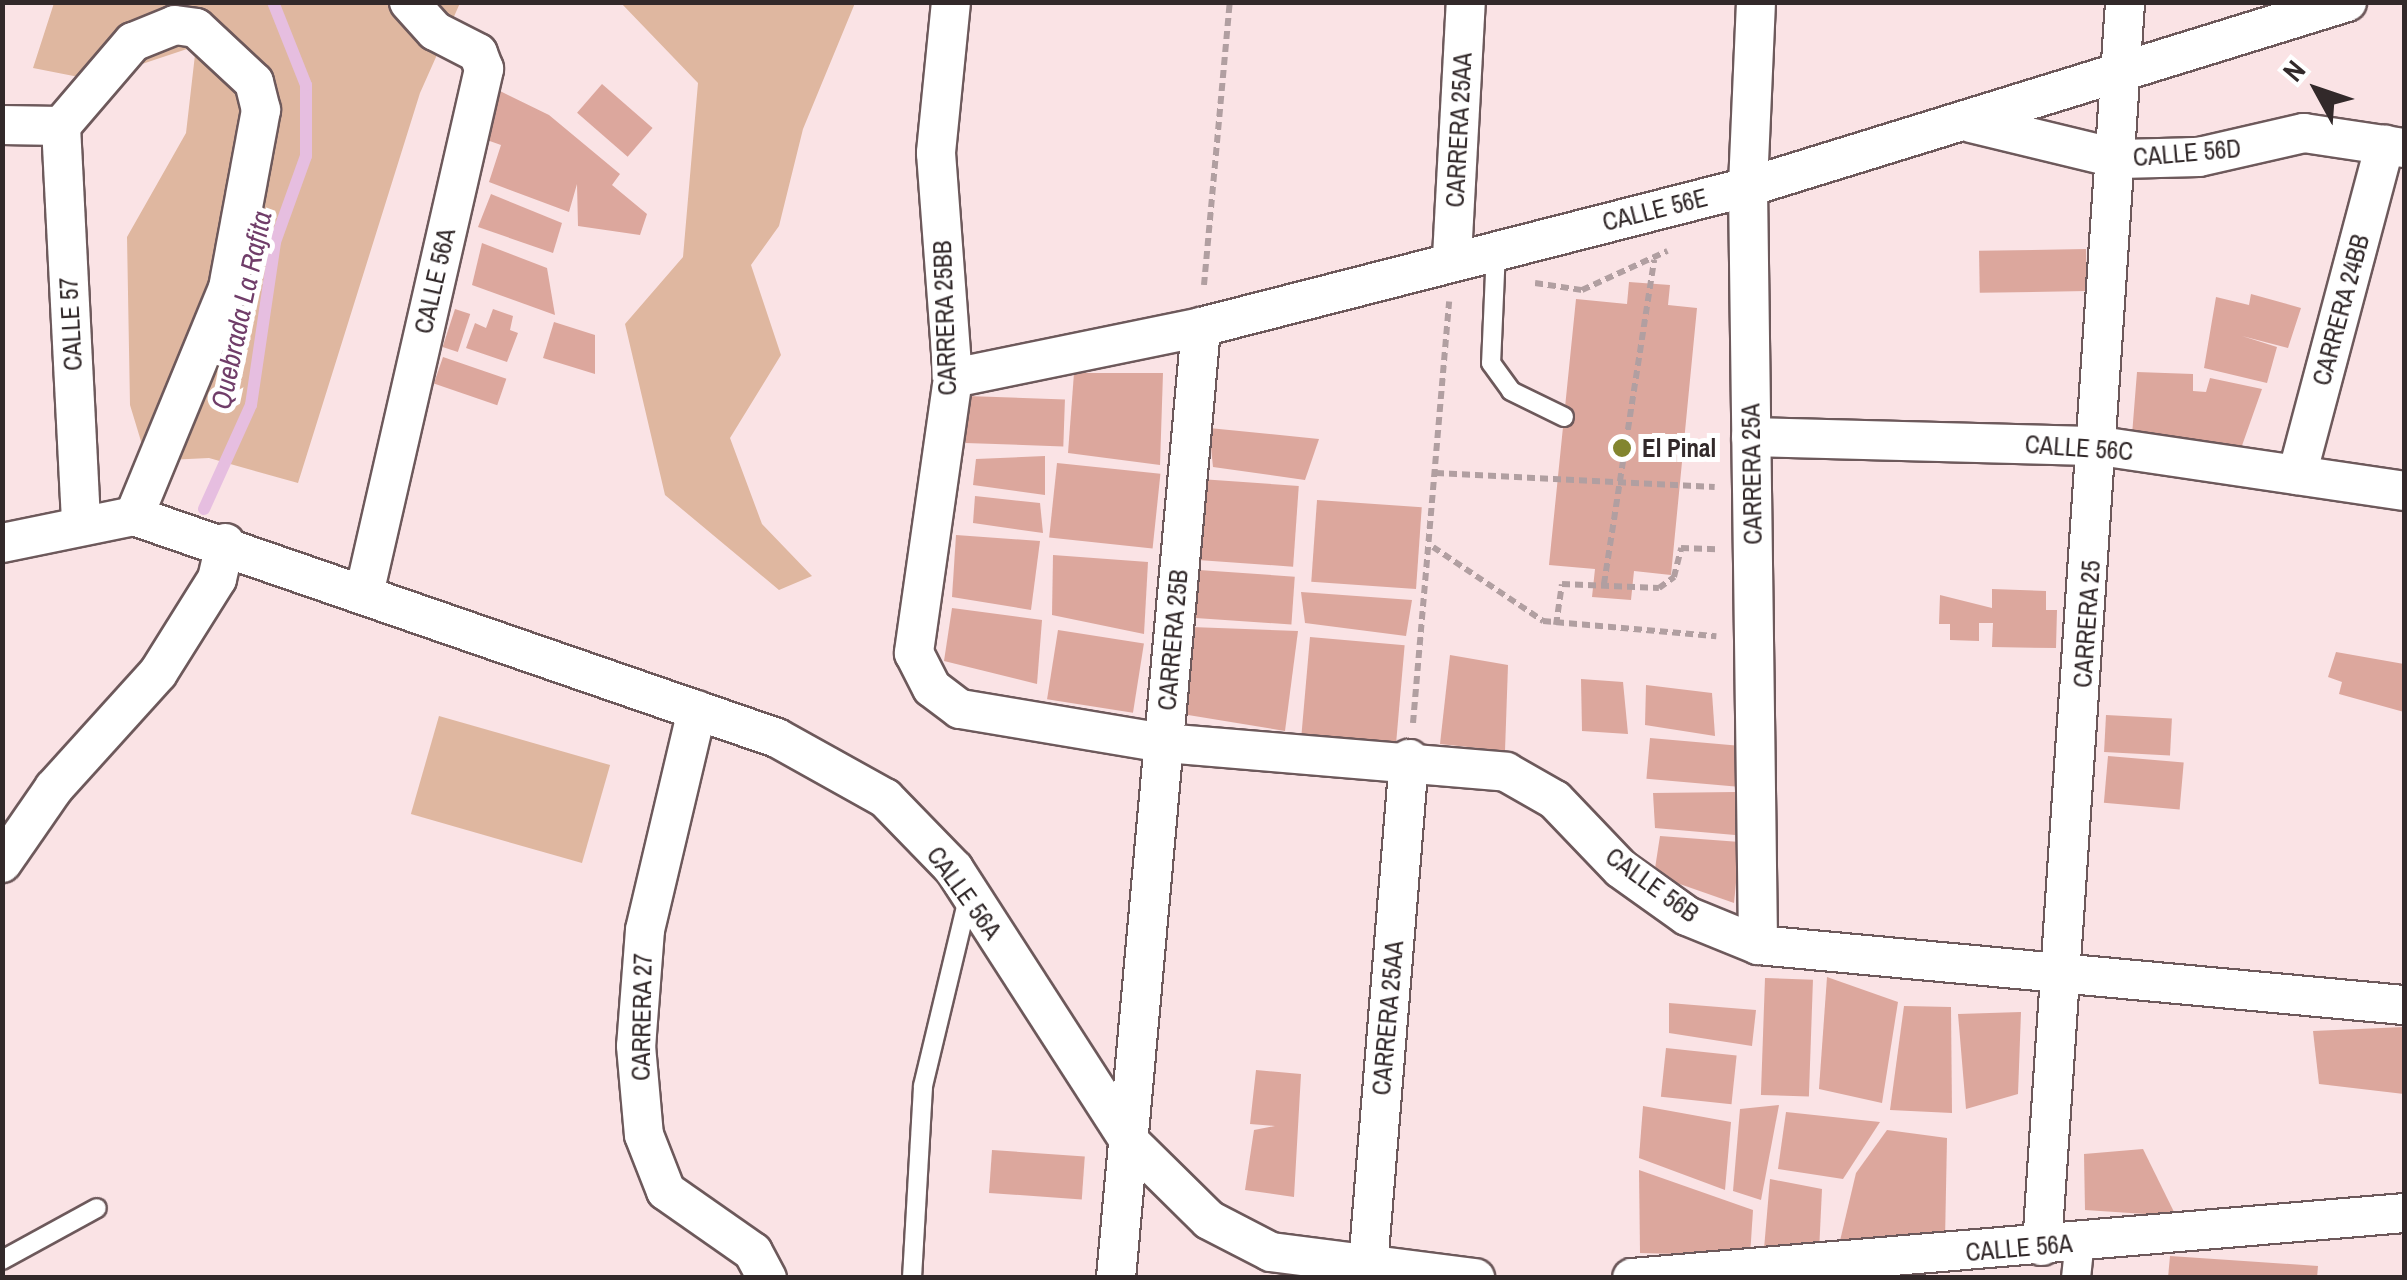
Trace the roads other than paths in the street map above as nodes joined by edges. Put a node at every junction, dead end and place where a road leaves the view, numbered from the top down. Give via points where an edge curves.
1 (409, 2) edge
2 (951, 2) edge
3 (1466, 2) edge
4 (1756, 2) edge
5 (2125, 2) edge
6 (2347, 2) edge
7 (2126, 69) junction
8 (1971, 123) junction
9 (2, 125) edge
10 (61, 126) junction
11 (2395, 147) edge
12 (2120, 159) junction
13 (1748, 188) junction
14 (1452, 257) junction
15 (1495, 264) junction
16 (1201, 326) junction
17 (953, 378) junction
18 (1564, 417) dead end
19 (1752, 437) junction
20 (2100, 446) junction
21 (2297, 474) junction
22 (2404, 491) edge
23 (134, 516) junction
24 (2, 520) edge
25 (64, 528) junction
26 (2, 543) edge
27 (225, 543) junction
28 (364, 594) junction
29 (932, 688) joint
30 (696, 710) junction
31 (1164, 743) junction
32 (1409, 759) junction
33 (2, 863) edge
34 (970, 893) junction
35 (1758, 945) junction
36 (2062, 972) junction
37 (2404, 1005) edge
38 (1129, 1141) junction
39 (97, 1208) dead end
40 (2404, 1213) edge
41 (2042, 1246) junction
42 (2, 1260) edge
43 (2078, 1260) edge
44 (1368, 1271) edge
45 (1677, 1277) edge
46 (767, 1278) edge
47 (912, 1278) edge
48 (1116, 1278) edge
49 (1475, 1278) edge
50 (1632, 1278) edge

1 - 28 street, CALLE 56A via 435,31 478,53 484,69
2 - 17 street, CARRERA 25BB via 936,153
3 - 14 street, CARRERA 25AA
4 - 13 street, CARRERA 25A
5 - 7 street, CARRERA 25
6 - 7 street, CALLE 56E
7 - 8 street, CALLE 56E
7 - 12 street, CARRERA 25
8 - 12 street, CALLE 56D
8 - 13 street, CALLE 56E
9 - 10 street
10 - 23 street via 133,42 175,25 196,28 254,82 261,110 228,288
10 - 25 street, CALLE 57
11 - 12 street, CALLE 56D via 2304,133 2199,157
11 - 21 street, CARRERA 24BB
12 - 20 street, CARRERA 25
13 - 15 street, CALLE 56E
13 - 19 street, CARRERA 25A
14 - 15 street, CALLE 56E
14 - 16 street, CALLE 56E
15 - 18 lane via 1490,363 1510,391
16 - 17 street, CALLE 56E
16 - 31 street, CARRERA 25B
17 - 29 street, CARRERA 25BB via 914,653
19 - 20 street, CALLE 56C
19 - 35 street, CARRERA 25A
20 - 21 street, CALLE 56C
20 - 36 street, CARRERA 25
21 - 22 street, CALLE 56C
23 - 25 street
23 - 27 street, CALLE 56A
24 - 25 street
25 - 26 street
27 - 28 street, CALLE 56A
27 - 33 street via 216,580 158,672 54,788
28 - 30 street, CALLE 56A
29 - 31 street, CALLE 56B via 960,709
30 - 34 street, CALLE 56A via 777,738 885,798
30 - 46 street, CARRERA 27 via 645,930 636,1046 644,1135 666,1192 752,1252
31 - 32 street, CALLE 56B
31 - 38 street, CARRERA 25B
32 - 35 street, CALLE 56B via 1506,772 1556,800 1621,869 1687,916
32 - 44 street, CARRERA 25AA
34 - 38 street, CALLE 56A
34 - 47 lane via 923,1086
35 - 36 street, CALLE 56B
36 - 37 street, CALLE 56B
36 - 41 street, CARRERA 25
38 - 44 street, CALLE 56A via 1208,1220 1271,1252
38 - 48 street, CARRERA 25B
39 - 42 lane
40 - 43 street, CALLE 56A
41 - 43 street, CALLE 56A
41 - 45 street, CALLE 56A
44 - 49 street, CALLE 56A
45 - 50 street, CALLE 56A

